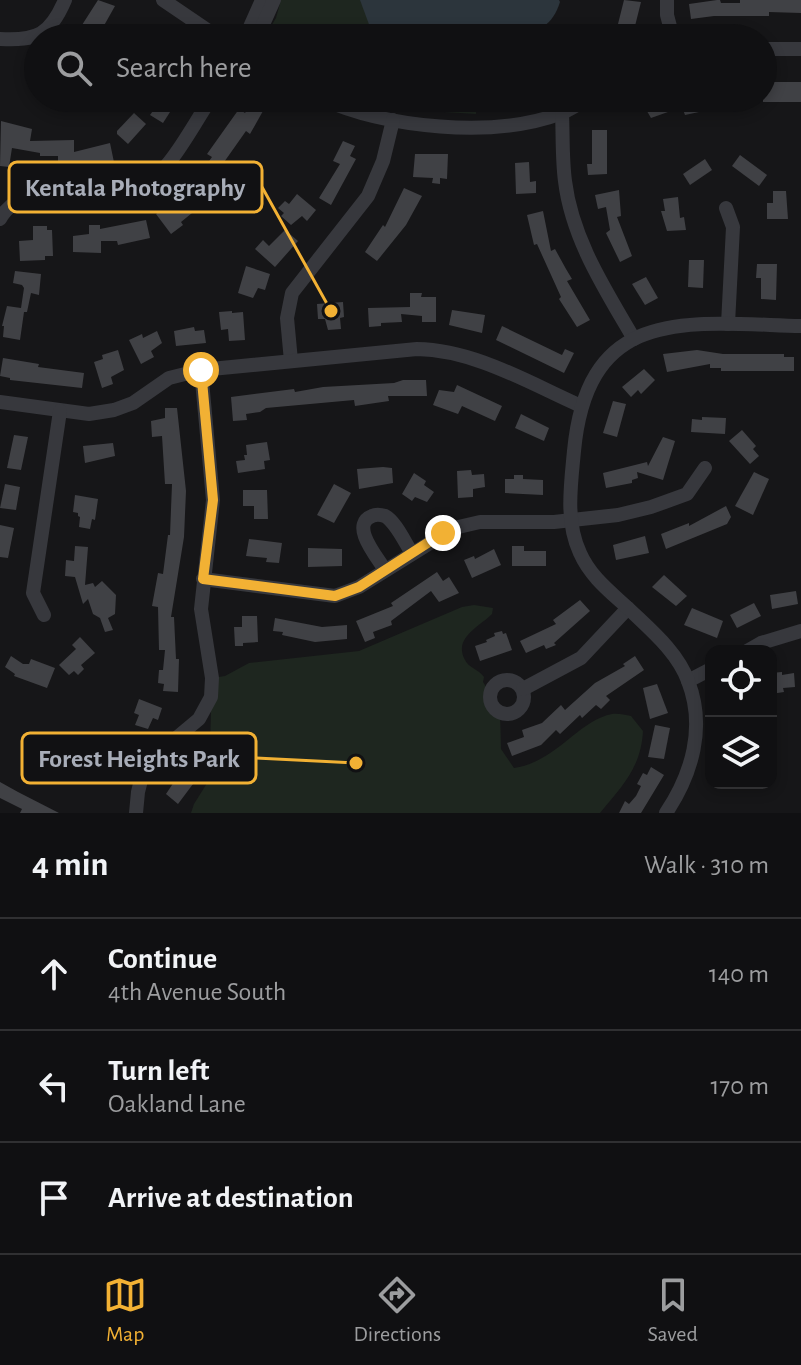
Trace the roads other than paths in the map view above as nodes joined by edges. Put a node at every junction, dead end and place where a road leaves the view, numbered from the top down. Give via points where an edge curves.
1 (65, 0) edge
2 (163, 0) edge
3 (262, 0) edge
4 (274, 0) edge
5 (667, 0) edge
6 (53, 24) edge
7 (198, 24) edge
8 (251, 24) edge
9 (263, 24) edge
10 (669, 24) edge
11 (0, 39) edge
12 (24, 39) edge
13 (777, 49) edge
14 (801, 49) edge
15 (202, 112) edge
16 (359, 112) edge
17 (562, 113) joint
18 (393, 120) junction
19 (726, 208) dead end
20 (1, 215) edge
21 (728, 324) junction
22 (801, 326) edge
23 (634, 339) junction
24 (291, 361) junction
25 (201, 370) junction
26 (0, 402) edge
27 (581, 406) junction
28 (60, 411) junction
29 (705, 468) dead end
30 (571, 520) junction
31 (412, 553) junction
32 (385, 570) junction
33 (203, 579) junction
34 (628, 608) junction
35 (44, 615) dead end
36 (801, 631) edge
37 (758, 645) edge
38 (705, 672) edge
39 (688, 681) junction
40 (523, 689) dead end
41 (136, 813) edge
42 (666, 813) edge

1 - 6 street
2 - 7 street
3 - 8 street
4 - 9 street
5 - 10 street
11 - 12 street
13 - 14 street
15 - 20 street via 164,168 146,184 116,195 33,195
16 - 18 street
17 - 18 street via 523,123 476,126
17 - 23 street via 565,181 575,225
18 - 24 street via 368,196 292,293 287,318
19 - 21 street via 733,227
21 - 22 street
21 - 23 street via 667,326
23 - 27 street via 598,369
24 - 25 street
24 - 27 street via 442,349
25 - 28 street via 169,378 114,410
25 - 33 street via 213,500
26 - 28 street
27 - 30 street
28 - 35 street via 33,593
29 - 30 street via 687,494 676,499 618,515
30 - 31 street via 468,524
30 - 34 street via 580,552 599,582
31 - 32 street
31 - 32 street via 388,518 368,518 364,535
32 - 33 street via 335,596
33 - 41 street via 201,609 211,697 199,719 143,772
34 - 39 street via 660,639
34 - 40 street via 581,658
36 - 37 street
38 - 39 street
39 - 42 street via 697,728 694,751 686,780

